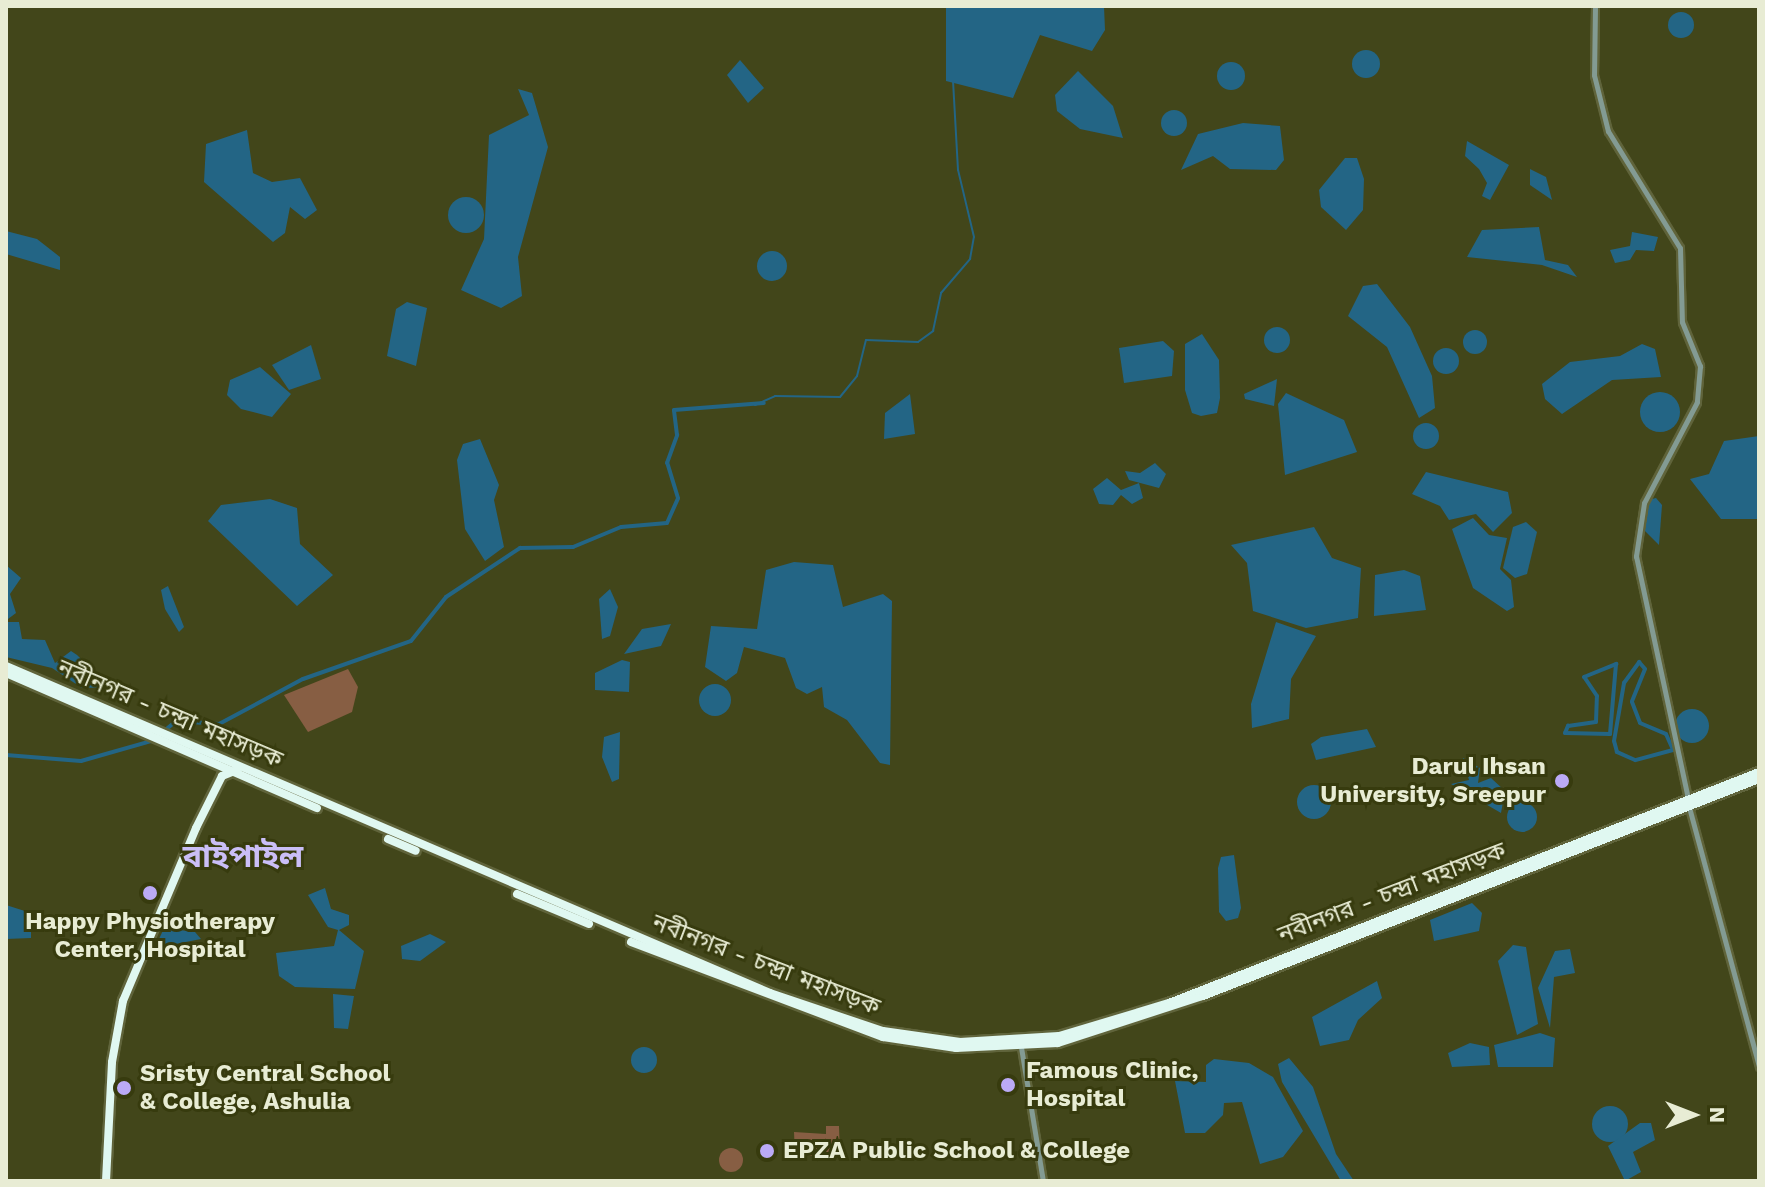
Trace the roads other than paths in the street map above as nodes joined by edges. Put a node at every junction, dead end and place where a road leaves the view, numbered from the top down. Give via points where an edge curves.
1 (1595, 6) edge
2 (6, 666) edge
3 (6, 673) edge
4 (142, 727) junction
5 (184, 744) junction
6 (238, 770) junction
7 (1759, 772) edge
8 (1759, 779) edge
9 (1689, 803) junction
10 (1021, 1047) junction
11 (1759, 1067) edge
12 (106, 1181) edge
13 (1043, 1181) edge

1 - 9 street via 1594,75 1608,131 1680,248 1682,322 1700,366 1697,402 1644,503 1636,556
2 - 4 highway, নবীনগর - চন্দ্রা মহাসড়ক
3 - 4 highway, নবীনগর - চন্দ্রা মহাসড়ক
4 - 5 highway, নবীনগর - চন্দ্রা মহাসড়ক
5 - 6 highway, নবীনগর - চন্দ্রা মহাসড়ক
5 - 9 highway, নবীনগর - চন্দ্রা মহাসড়ক via 770,993 883,1031 960,1042 1059,1036 1169,1003
6 - 10 highway, নবীনগর - চন্দ্রা মহাসড়ক via 547,907 843,1027 927,1045
6 - 12 highway via 222,776 183,855 120,1012
7 - 9 highway, নবীনগর - চন্দ্রা মহাসড়ক
8 - 9 highway, নবীনগর - চন্দ্রা মহাসড়ক
9 - 10 highway, নবীনগর - চন্দ্রা মহাসড়ক via 1162,1011
9 - 11 street
10 - 13 street

